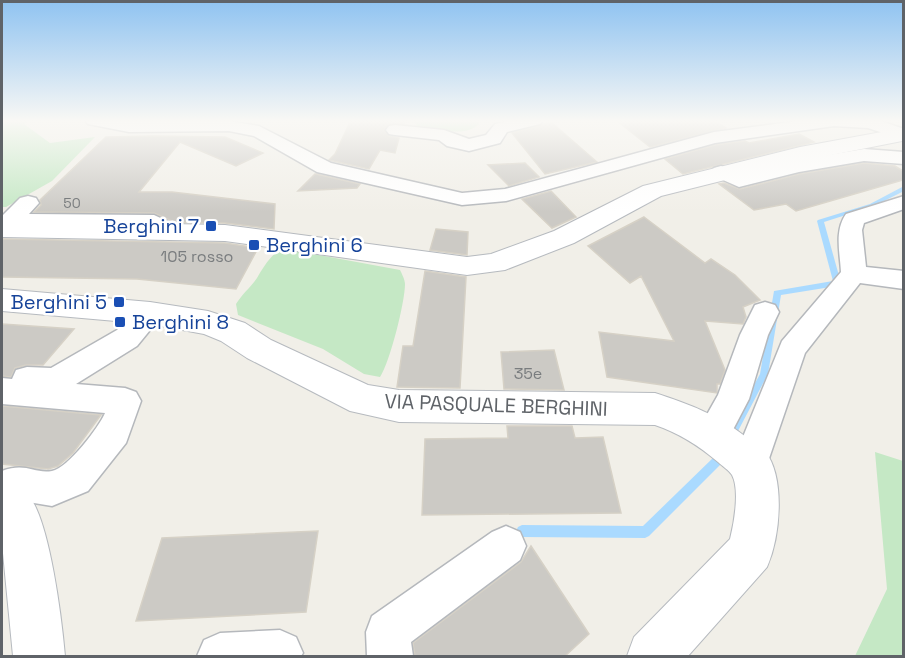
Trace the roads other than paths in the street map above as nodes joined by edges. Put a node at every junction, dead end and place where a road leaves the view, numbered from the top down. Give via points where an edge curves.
1 (294, 151) edge
2 (668, 151) edge
3 (818, 151) edge
4 (903, 158) edge
5 (721, 172) junction
6 (903, 202) edge
7 (28, 203) dead end
8 (2, 229) edge
9 (172, 232) junction
10 (854, 274) junction
11 (903, 280) edge
12 (2, 300) edge
13 (765, 312) dead end
14 (150, 313) junction
15 (2, 377) edge
16 (2, 391) edge
17 (713, 434) junction
18 (750, 464) junction
19 (2, 488) edge
20 (2, 500) edge
21 (506, 546) dead end
22 (280, 653) dead end
23 (39, 657) edge
24 (220, 657) edge
25 (390, 657) edge
26 (653, 657) edge

1 - 2 street via 324,168 462,199 506,195
3 - 5 street
4 - 5 street via 864,155 739,181
5 - 9 street via 651,191 564,237 495,263 476,266 225,233
6 - 10 street via 854,219 850,230
7 - 9 street via 9,220 154,222
8 - 9 street
10 - 11 street
10 - 18 street via 792,349
12 - 14 street, VIA PASQUALE BERGHINI
13 - 17 street via 733,399
14 - 15 street via 127,338 55,381
14 - 17 street, VIA PASQUALE BERGHINI via 208,322 233,332 259,349 363,400 399,406 655,409 686,418
16 - 19 street via 125,401 114,433 75,479 52,489 16,483
17 - 18 street, VIA PASQUALE BERGHINI
18 - 26 street via 757,518 751,551
20 - 23 street via 14,511 26,548
21 - 25 street via 388,632
22 - 24 street

